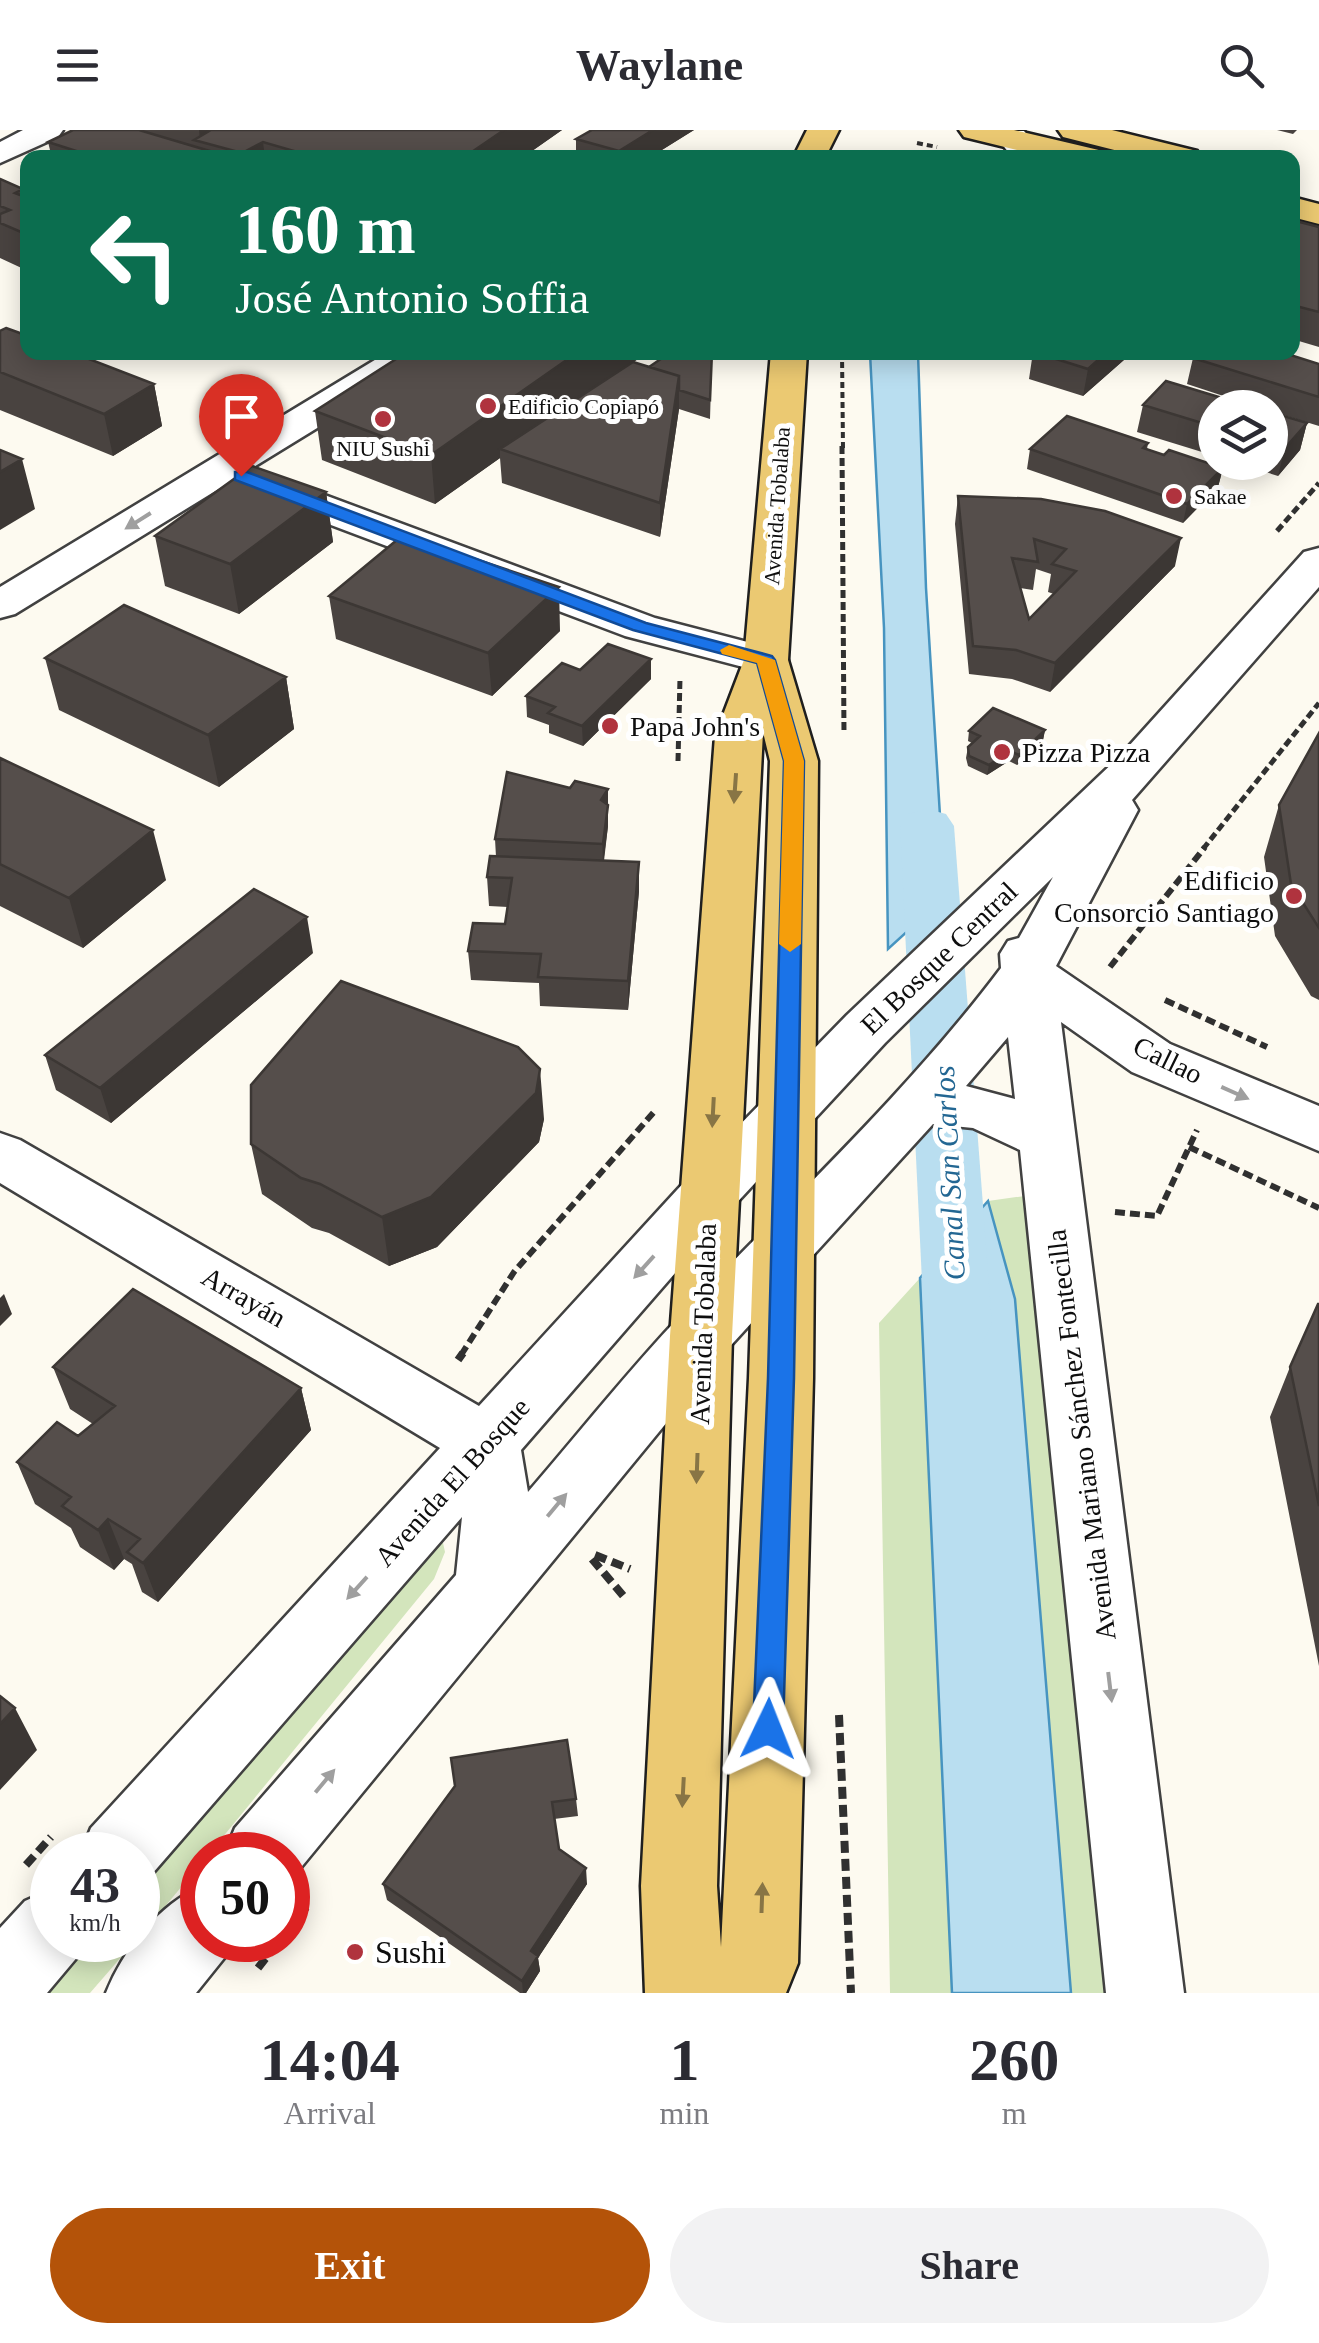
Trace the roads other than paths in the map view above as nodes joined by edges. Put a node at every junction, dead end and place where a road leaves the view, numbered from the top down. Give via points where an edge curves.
1 (47, 130) edge
2 (975, 130) edge
3 (1074, 130) edge
4 (1022, 148) edge
5 (1154, 150) edge
6 (0, 154) edge
7 (402, 360) edge
8 (788, 360) edge
9 (221, 470) junction
10 (1317, 566) edge
11 (0, 606) edge
12 (766, 660) junction
13 (1136, 768) junction
14 (1023, 876) junction
15 (1027, 972) junction
16 (1151, 1058) junction
17 (975, 1072) junction
18 (801, 1096) junction
19 (1319, 1130) edge
20 (0, 1154) edge
21 (709, 1194) junction
22 (782, 1249) junction
23 (701, 1336) junction
24 (487, 1443) junction
25 (487, 1589) junction
26 (139, 1832) edge
27 (281, 1832) edge
28 (180, 1952) edge
29 (30, 1953) edge
30 (0, 1987) edge
31 (146, 1993) edge
32 (684, 1993) edge
33 (747, 1993) edge
34 (1144, 1993) edge

1 - 6 street
2 - 4 main road
3 - 5 main road
7 - 9 street
8 - 12 main road, Avenida Tobalaba
9 -> 11 street
9 - 12 street via 640,626
10 - 13 street, El Bosque Central
12 - 18 main road, Avenida Tobalaba via 794,761
12 -> 21 main road, Avenida Tobalaba via 738,736
13 - 14 street, El Bosque Central
13 - 15 street, El Bosque Central
14 - 15 street
14 - 18 street, El Bosque Central
15 - 16 street, Callao
15 - 17 street
16 - 17 street via 1092,1048
16 -> 19 street, Callao
17 - 22 street via 866,1162
17 -> 34 street, Avenida Mariano Sánchez Fontecilla via 1046,1138
18 - 21 street, Avenida El Bosque
18 - 22 main road, Avenida Tobalaba
20 - 24 street, Arrayán
21 - 23 main road, Avenida Tobalaba
21 -> 24 street, Avenida El Bosque
22 - 23 street
33 -> 22 main road, Avenida Tobalaba via 759,1963
25 -> 23 street
23 -> 32 main road, Avenida Tobalaba via 679,1886
24 - 25 street via 498,1503
24 -> 26 street, Avenida El Bosque
27 -> 25 street
28 - 31 street
29 - 30 street

